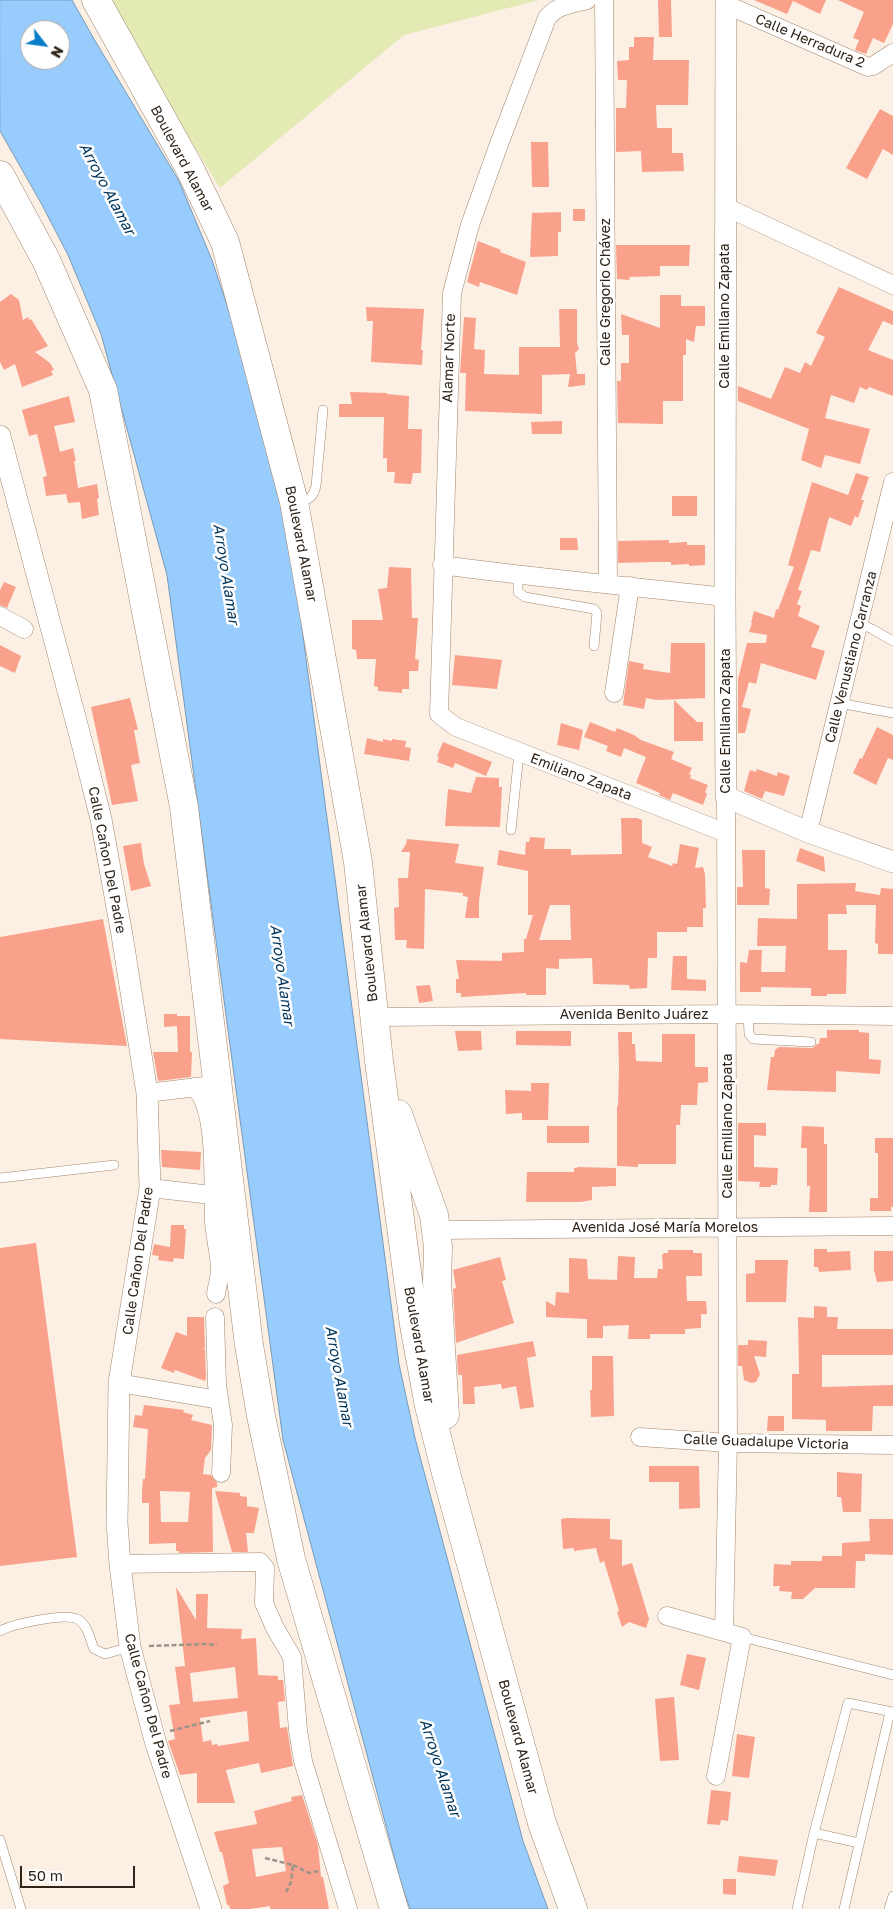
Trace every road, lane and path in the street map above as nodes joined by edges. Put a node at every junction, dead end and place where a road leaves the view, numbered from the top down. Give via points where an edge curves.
1 (96, 0) edge
2 (587, 0) edge
3 (604, 0) edge
4 (725, 2) edge
5 (893, 53) edge
6 (0, 174) edge
7 (726, 207) junction
8 (893, 285) edge
9 (323, 410) dead end
10 (0, 436) edge
11 (893, 482) edge
12 (294, 502) junction
13 (442, 565) junction
14 (518, 575) junction
15 (608, 583) junction
16 (630, 586) junction
17 (725, 597) junction
18 (0, 616) edge
19 (859, 623) junction
20 (24, 629) dead end
21 (893, 641) edge
22 (594, 646) dead end
23 (614, 693) dead end
24 (839, 703) junction
25 (893, 713) edge
26 (438, 714) joint
27 (519, 753) junction
28 (726, 797) junction
29 (511, 830) dead end
30 (808, 832) junction
31 (726, 833) junction
32 (893, 862) edge
33 (728, 1014) junction
34 (748, 1014) junction
35 (375, 1016) junction
36 (893, 1016) edge
37 (811, 1042) dead end
38 (380, 1061) junction
39 (206, 1086) junction
40 (147, 1093) junction
41 (114, 1165) dead end
42 (0, 1178) edge
43 (150, 1188) junction
44 (212, 1195) junction
45 (893, 1226) edge
46 (728, 1228) junction
47 (437, 1230) junction
48 (216, 1294) dead end
49 (215, 1317) dead end
50 (120, 1383) junction
51 (219, 1400) junction
52 (640, 1438) dead end
53 (728, 1443) junction
54 (893, 1445) edge
55 (221, 1473) dead end
56 (446, 1473) junction
57 (120, 1564) junction
58 (667, 1616) dead end
59 (0, 1631) edge
60 (724, 1632) junction
61 (742, 1637) junction
62 (217, 1645) dead end
63 (130, 1647) junction
64 (893, 1675) edge
65 (892, 1712) edge
66 (210, 1721) dead end
67 (153, 1734) junction
68 (716, 1776) dead end
69 (814, 1832) junction
70 (0, 1840) edge
71 (859, 1842) junction
72 (265, 1858) dead end
73 (293, 1865) junction
74 (335, 1867) junction
75 (286, 1892) dead end
76 (893, 1896) edge
77 (22, 1909) edge
78 (211, 1909) edge
79 (348, 1909) edge
80 (394, 1909) edge
81 (573, 1909) edge
82 (797, 1909) edge
83 (844, 1909) edge
84 (889, 1909) edge

1 - 12 highway, Boulevard Alamar via 189,167 225,242
2 - 13 street, Alamar Norte via 559,7 547,18 470,224 452,293
3 - 15 street, Calle Gregorio Chávez
4 - 5 street, Calle Herradura 2 via 868,67
4 - 7 street, Calle Emiliano Zapata
6 - 39 highway via 46,260 103,390 184,807
7 - 8 street
7 - 17 street, Calle Emiliano Zapata
9 - 12 lane via 314,495 308,500
10 - 40 street, Calle Cañon Del Padre via 101,819
11 - 19 street, Calle Venustiano Carranza
12 - 35 highway, Boulevard Alamar via 358,862
13 - 14 street
13 - 26 street, Alamar Norte
14 - 15 street
14 - 22 lane via 518,592 525,598 594,609 597,613
15 - 16 street
16 - 17 street
16 - 23 street
17 - 28 street, Calle Emiliano Zapata
18 - 20 street
19 - 21 lane
19 - 24 street, Calle Venustiano Carranza
24 - 25 lane
24 - 30 street, Calle Venustiano Carranza
26 - 27 street, Emiliano Zapata via 456,727
27 - 29 lane
27 - 31 street, Emiliano Zapata
28 - 30 street
28 - 31 street, Calle Emiliano Zapata
30 - 32 street
31 - 33 street, Calle Emiliano Zapata
33 - 34 street, Avenida Benito Juárez
33 - 35 street, Avenida Benito Juárez
33 - 46 street, Calle Emiliano Zapata
34 - 36 street, Avenida Benito Juárez
34 - 37 lane via 749,1034 753,1039
35 - 38 highway, Boulevard Alamar
38 - 47 highway
38 - 56 highway, Boulevard Alamar via 414,1325
39 - 40 street
39 - 44 street via 201,1093 212,1130
39 - 80 highway via 281,1517
40 - 43 street, Calle Cañon Del Padre
41 - 42 lane
43 - 44 street
43 - 50 street, Calle Cañon Del Padre
44 - 48 street via 215,1241 221,1269
45 - 46 street, Avenida José María Morelos
46 - 47 street, Avenida José María Morelos
46 - 53 street, Calle Emiliano Zapata
47 - 56 highway
49 - 51 street
50 - 51 street
50 - 57 street, Calle Cañon Del Padre via 117,1523
51 - 55 street via 223,1426
52 - 53 street, Calle Guadalupe Victoria
53 - 54 street, Calle Guadalupe Victoria
53 - 60 street, Calle Emiliano Zapata
56 - 81 highway, Boulevard Alamar via 542,1823
57 - 63 street, Calle Cañon Del Padre
57 - 74 street via 260,1562 266,1568 264,1603 292,1657 303,1761
58 - 60 street
59 - 63 lane via 36,1620 77,1619 85,1625 94,1649 105,1654
60 - 61 street
61 - 64 lane
61 - 68 street
62 - 63 path
63 - 67 street, Calle Cañon Del Padre
65 - 69 lane via 848,1703
65 - 71 lane
66 - 67 path
67 - 78 street, Calle Cañon Del Padre
69 - 71 lane
69 - 82 lane
70 - 77 lane
71 - 83 lane
72 - 73 path
73 - 74 path via 309,1874
73 - 75 path
74 - 79 street
76 - 84 lane

